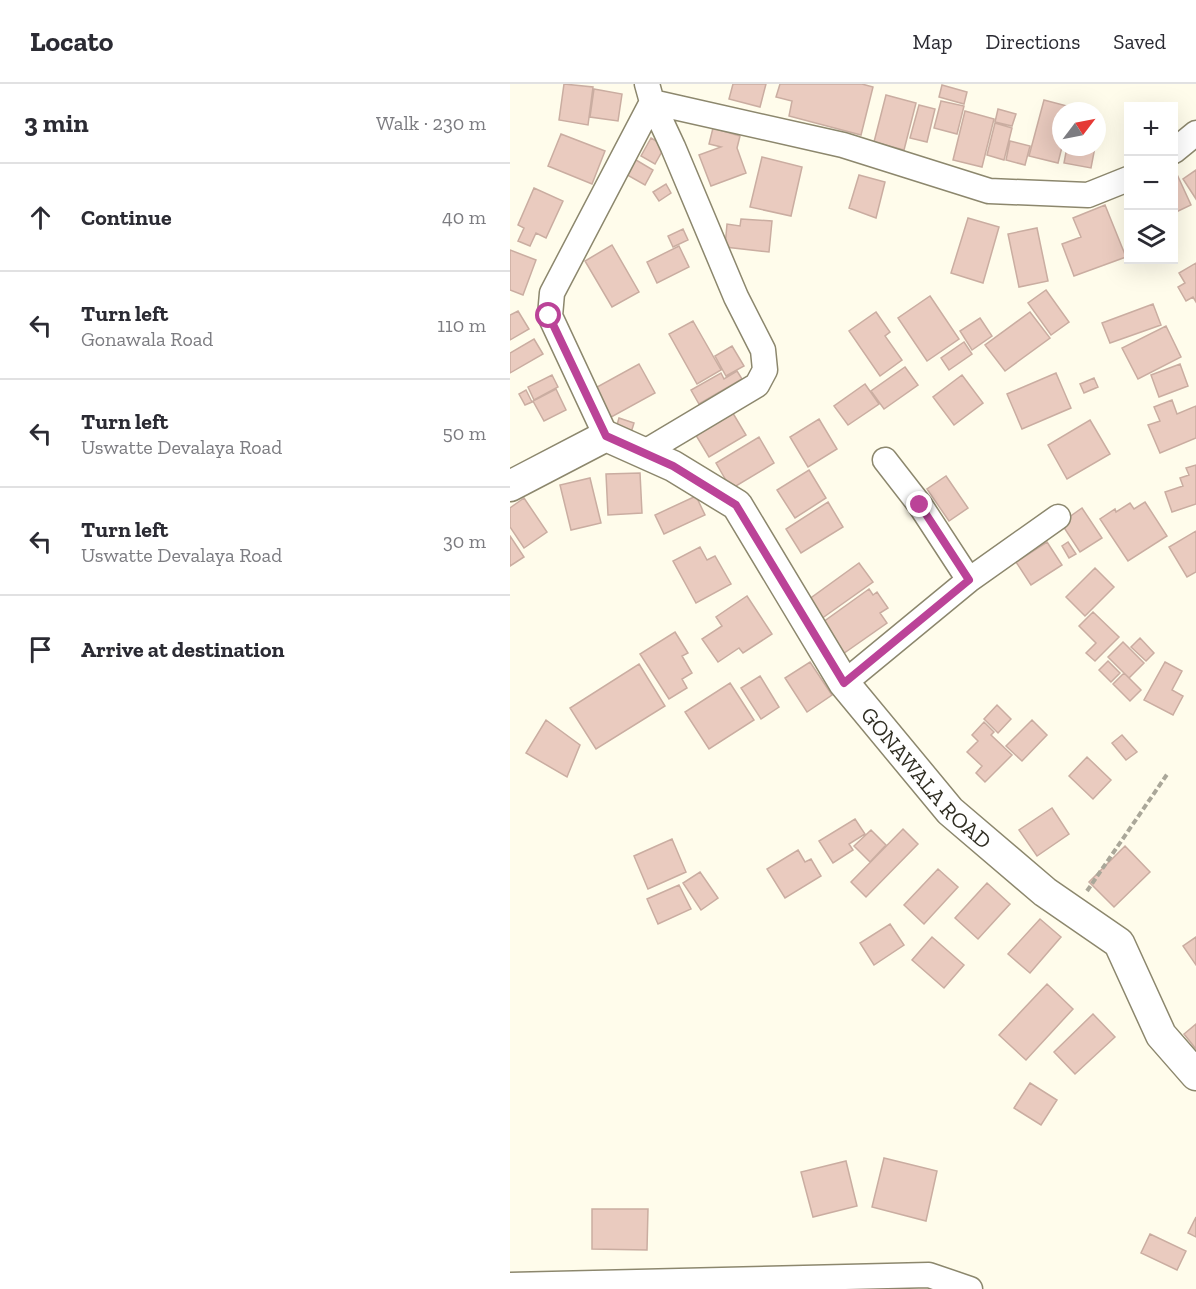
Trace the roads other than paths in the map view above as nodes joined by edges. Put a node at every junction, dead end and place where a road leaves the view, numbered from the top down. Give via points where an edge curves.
1 (649, 93) edge
2 (1196, 133) edge
3 (1178, 147) edge
4 (1124, 181) edge
5 (606, 436) junction
6 (643, 453) junction
7 (885, 460) dead end
8 (510, 486) edge
9 (1058, 517) dead end
10 (969, 580) junction
11 (844, 683) junction
12 (1196, 1076) edge
13 (510, 1285) edge
14 (970, 1289) edge

1 - 4 street via 843,145 989,191 1088,195
1 - 5 street via 552,293 549,316
1 - 6 street via 735,297 763,350 765,370 757,386
2 - 3 street
5 - 6 street, GONAWALA ROAD
5 - 8 street
6 - 11 street, GONAWALA ROAD via 673,466 736,505
7 - 10 street
9 - 10 street
10 - 11 street
11 - 12 street, GONAWALA ROAD via 950,811 1045,892 1119,943 1161,1035
13 - 14 street via 928,1275

